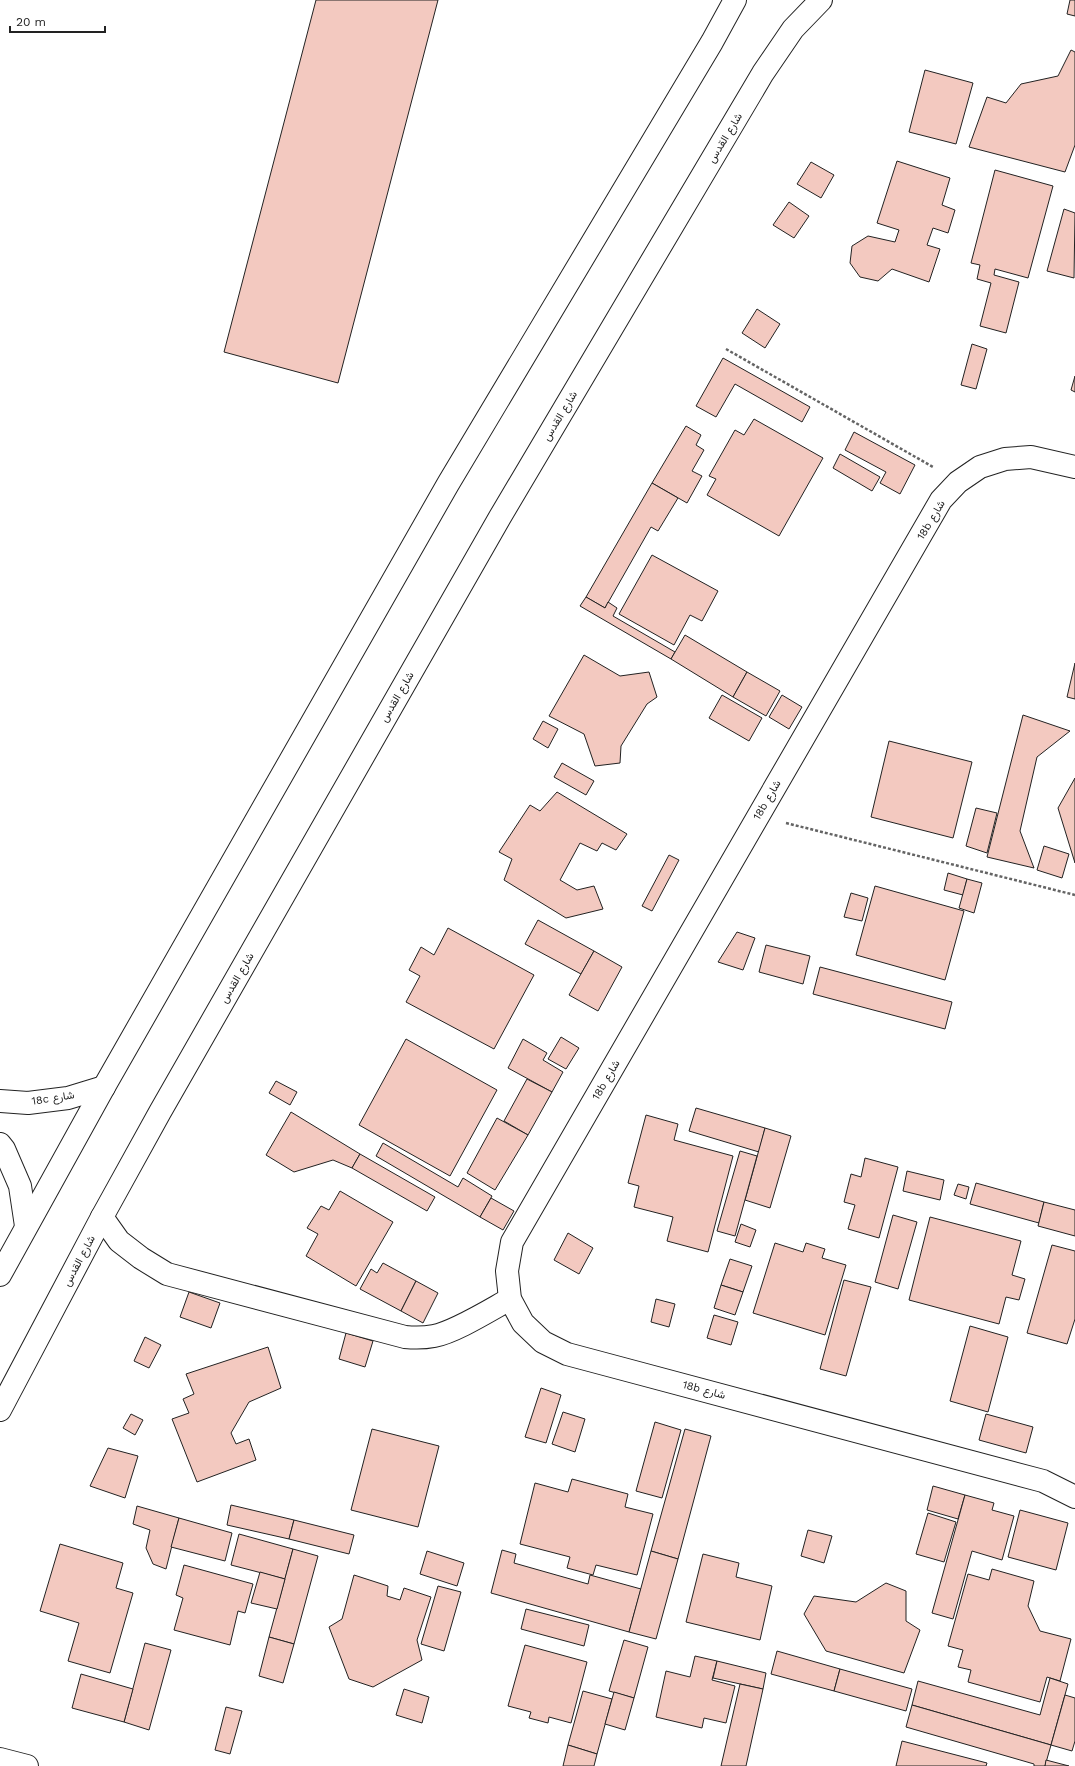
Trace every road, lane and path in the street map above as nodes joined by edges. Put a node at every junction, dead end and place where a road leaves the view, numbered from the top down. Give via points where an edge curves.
1 (734, 0) edge
2 (822, 0) edge
3 (726, 349) dead end
4 (1075, 467) edge
5 (958, 482) junction
6 (758, 816) junction
7 (1075, 895) edge
8 (104, 1087) junction
9 (0, 1101) edge
10 (0, 1144) edge
11 (102, 1217) junction
12 (26, 1226) junction
13 (0, 1275) edge
14 (510, 1299) junction
15 (0, 1410) edge
16 (1043, 1481) junction
17 (1075, 1481) edge
18 (1075, 1497) edge
19 (0, 1759) edge
20 (27, 1766) edge

1 - 8 main road via 712,42 448,484
2 - 11 main road, شارع القدس via 794,29 763,74 516,490
3 - 5 path
4 - 5 main road, 18b شارع via 1031,457 1004,459 980,467
5 - 6 main road, 18b شارع via 942,500
6 - 7 path
6 - 14 main road, 18b شارع via 512,1242 507,1271
8 - 9 main road, 18c شارع via 68,1098 28,1103
8 - 12 main road
10 - 12 main road via 20,1186
11 - 14 main road via 119,1241 167,1274 405,1337 435,1336
11 - 15 main road, شارع القدس
12 - 13 main road
14 - 16 main road, 18b شارع via 523,1324 543,1342 567,1354
16 - 17 main road, 18b شارع
16 - 18 main road, 18b شارع
19 - 20 main road

